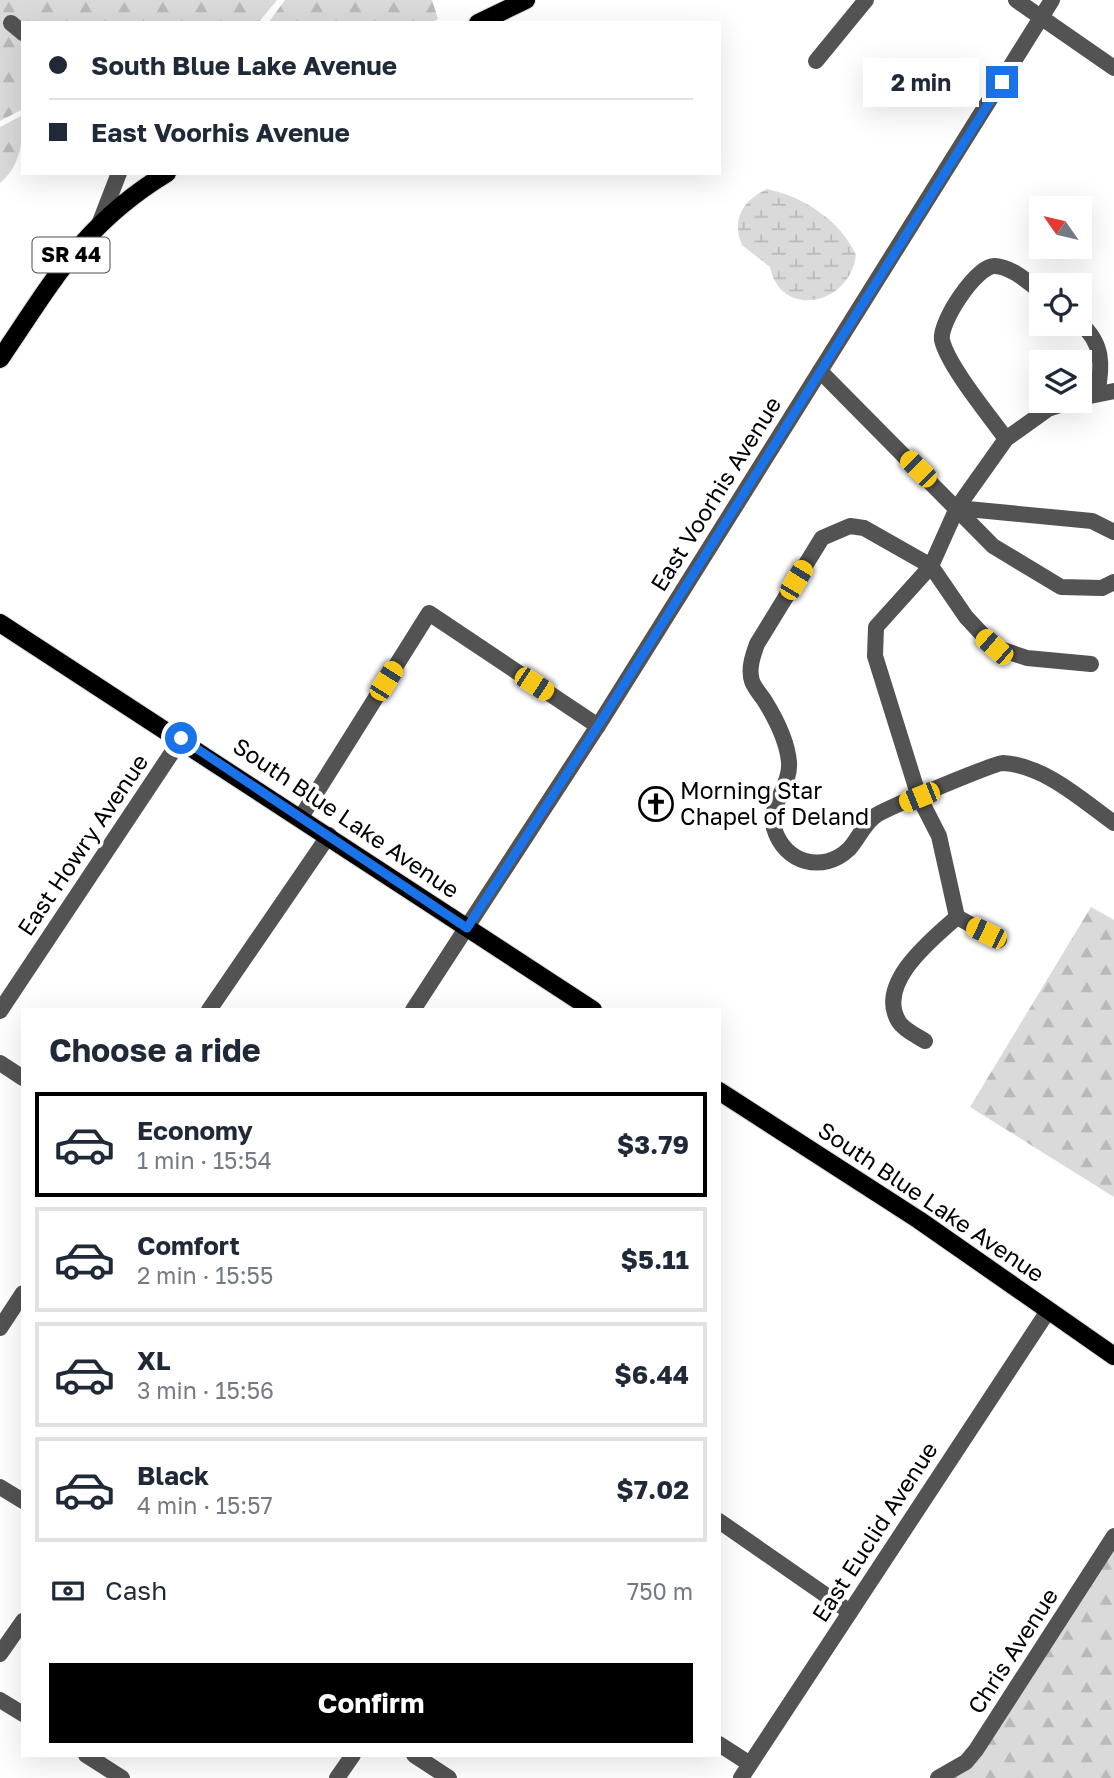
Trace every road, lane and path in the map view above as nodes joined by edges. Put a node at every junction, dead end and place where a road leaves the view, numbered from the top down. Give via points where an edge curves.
1 (526, 0) edge
2 (866, 0) edge
3 (1016, 0) edge
4 (1052, 0) edge
5 (1042, 16) junction
6 (482, 21) edge
7 (816, 61) dead end
8 (1114, 68) edge
9 (118, 175) edge
10 (164, 175) edge
11 (100, 222) junction
12 (1029, 284) edge
13 (1090, 336) edge
14 (0, 359) edge
15 (820, 371) junction
16 (1114, 391) edge
17 (1097, 393) junction
18 (1092, 394) edge
19 (1042, 413) edge
20 (1006, 439) junction
21 (957, 508) junction
22 (1114, 532) edge
23 (931, 566) junction
24 (1114, 582) edge
25 (0, 623) edge
26 (1091, 664) dead end
27 (598, 726) junction
28 (181, 738) junction
29 (919, 797) junction
30 (302, 817) junction
31 (1114, 823) edge
32 (329, 835) junction
33 (957, 917) junction
34 (467, 928) junction
35 (999, 940) dead end
36 (210, 1008) edge
37 (414, 1008) edge
38 (590, 1008) edge
39 (0, 1011) edge
40 (925, 1041) dead end
41 (0, 1063) edge
42 (21, 1077) edge
43 (721, 1092) edge
44 (21, 1296) edge
45 (1048, 1311) junction
46 (0, 1328) edge
47 (1114, 1356) edge
48 (0, 1487) edge
49 (21, 1501) edge
50 (721, 1522) edge
51 (1114, 1536) edge
52 (850, 1612) junction
53 (21, 1624) edge
54 (0, 1654) edge
55 (0, 1700) edge
56 (21, 1713) edge
57 (721, 1746) edge
58 (89, 1757) edge
59 (352, 1757) edge
60 (417, 1757) edge
61 (745, 1771) edge
62 (122, 1778) edge
63 (337, 1778) edge
64 (449, 1778) edge
65 (937, 1778) edge

1 - 6 main road
2 - 7 street
3 - 5 street
4 - 5 street, East Voorhis Avenue
5 - 8 street
5 - 15 street, East Voorhis Avenue
9 - 11 street
10 - 11 main road, SR 44
11 - 14 main road, SR 44 via 64,265
12 - 20 street via 1007,268 992,266 981,271 944,321 947,354
13 - 17 street via 1099,347 1102,370
15 - 21 street
15 - 27 street, East Voorhis Avenue
16 - 17 street
17 - 18 street
19 - 20 street
20 - 21 street
21 - 22 street via 1092,521
21 - 23 street
21 - 24 street via 993,546 1061,587 1102,588
23 - 26 street via 966,617 994,647 1027,658
23 - 29 street via 876,627 875,656
23 - 29 street via 864,528 835,530 822,538 757,644 751,662 752,681 779,723 789,763 787,782 773,811 780,843 789,854 818,864 836,859 877,814
25 - 28 main road, South Blue Lake Avenue
27 - 30 street via 429,613
27 - 34 street, East Voorhis Avenue
28 - 30 main road, South Blue Lake Avenue
28 - 39 street, East Howry Avenue
29 - 31 street via 1000,763 1031,767
29 - 33 street via 939,836
30 - 32 main road, South Blue Lake Avenue
32 - 34 main road, South Blue Lake Avenue
32 - 36 street
33 - 35 street
33 - 40 street via 923,947 905,969 894,994 900,1025
34 - 37 street, East Voorhis Avenue
34 - 38 main road, South Blue Lake Avenue
41 - 42 street
43 - 45 main road, South Blue Lake Avenue via 919,1220
44 - 46 street
45 - 47 main road, South Blue Lake Avenue
45 - 52 street, East Euclid Avenue
48 - 49 street
50 - 52 street
51 - 65 street, Chris Avenue via 981,1744 966,1762
52 - 61 street, East Euclid Avenue
53 - 54 street
55 - 56 street
57 - 61 street
58 - 62 street
59 - 63 street
60 - 64 street

